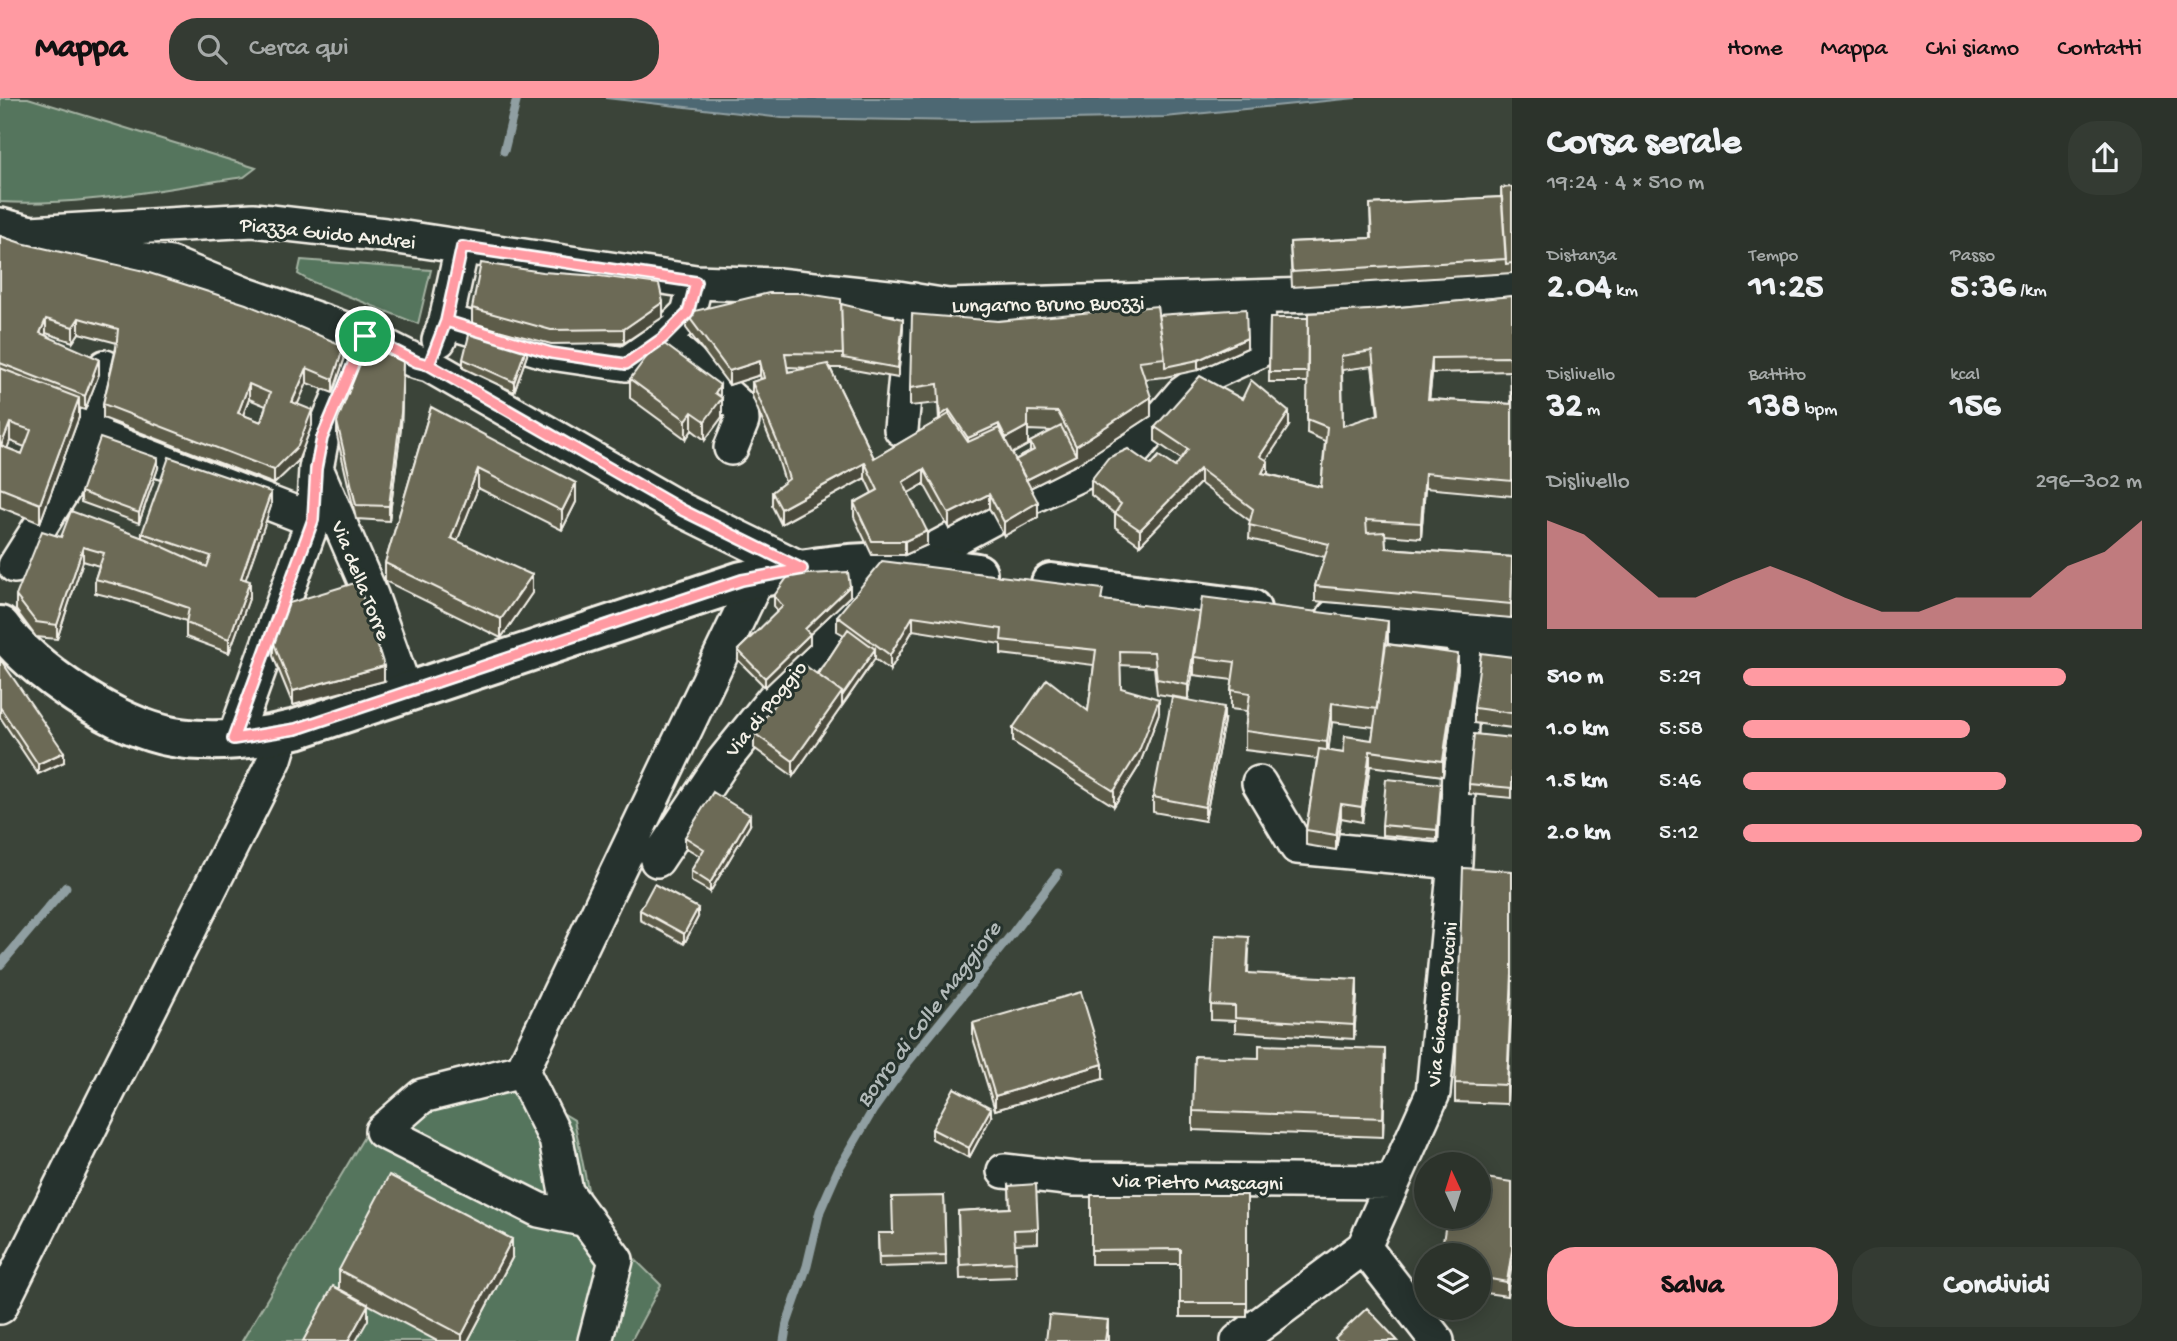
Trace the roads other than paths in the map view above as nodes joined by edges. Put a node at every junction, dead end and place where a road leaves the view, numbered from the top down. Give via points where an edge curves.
1 (15, 229) edge
2 (462, 247) junction
3 (696, 282) junction
4 (1512, 289) edge
5 (1259, 298) junction
6 (913, 300) junction
7 (446, 321) junction
8 (365, 336) junction
9 (663, 338) junction
10 (429, 365) junction
11 (105, 367) dead end
12 (901, 429) dead end
13 (91, 434) junction
14 (731, 448) dead end
15 (316, 469) junction
16 (1028, 498) edge
17 (991, 519) edge
18 (313, 520) junction
19 (895, 563) junction
20 (15, 566) dead end
21 (802, 569) junction
22 (758, 578) junction
23 (1465, 632) junction
24 (3, 636) edge
25 (1512, 638) edge
26 (406, 693) junction
27 (283, 733) junction
28 (233, 739) junction
29 (1259, 783) dead end
30 (657, 860) dead end
31 (1455, 862) junction
32 (522, 1071) junction
33 (1004, 1171) dead end
34 (1392, 1182) junction
35 (587, 1220) junction
36 (1364, 1247) junction
37 (0, 1307) edge
38 (595, 1341) edge
39 (1238, 1341) edge
40 (1437, 1341) edge

1 - 2 street, Piazza Guido Andrei via 253,220
1 - 8 street via 171,264
2 - 3 street, Lungarno Bruno Buozzi
2 - 7 street
3 - 6 street, Lungarno Bruno Buozzi via 777,285
3 - 9 street via 688,313
4 - 5 street, Lungarno Bruno Buozzi
5 - 6 street, Lungarno Bruno Buozzi via 948,306
5 - 16 street via 1257,352 1213,372 1182,394 1136,448
6 - 12 street
7 - 9 street via 551,353 626,364
7 - 10 street
8 - 10 street
8 - 15 street via 322,438
9 - 14 street via 741,408 742,421
10 - 21 street via 682,510
11 - 13 street
13 - 18 street
13 - 20 street via 63,490
15 - 18 street
15 - 26 street, Via della Torre via 371,595
17 - 19 street
18 - 28 street
19 - 21 main road
19 - 23 main road
19 - 30 street, Via di Poggio via 722,763
21 - 22 main road
22 - 26 main road
22 - 32 street
23 - 25 main road
23 - 31 street, Via Giacomo Puccini
24 - 28 main road via 36,665 128,722 172,737
26 - 27 main road
27 - 28 main road
27 - 37 street via 275,759
29 - 31 street via 1297,847
31 - 34 street, Via Giacomo Puccini via 1433,1093
32 - 35 street via 556,1139 566,1192
32 - 35 street via 422,1096 382,1132 539,1210
33 - 34 street, Via Pietro Mascagni via 1075,1180
34 - 36 street, Via Giacomo Puccini
35 - 38 street via 616,1260
36 - 39 street, Via Giacomo Puccini
36 - 40 street

